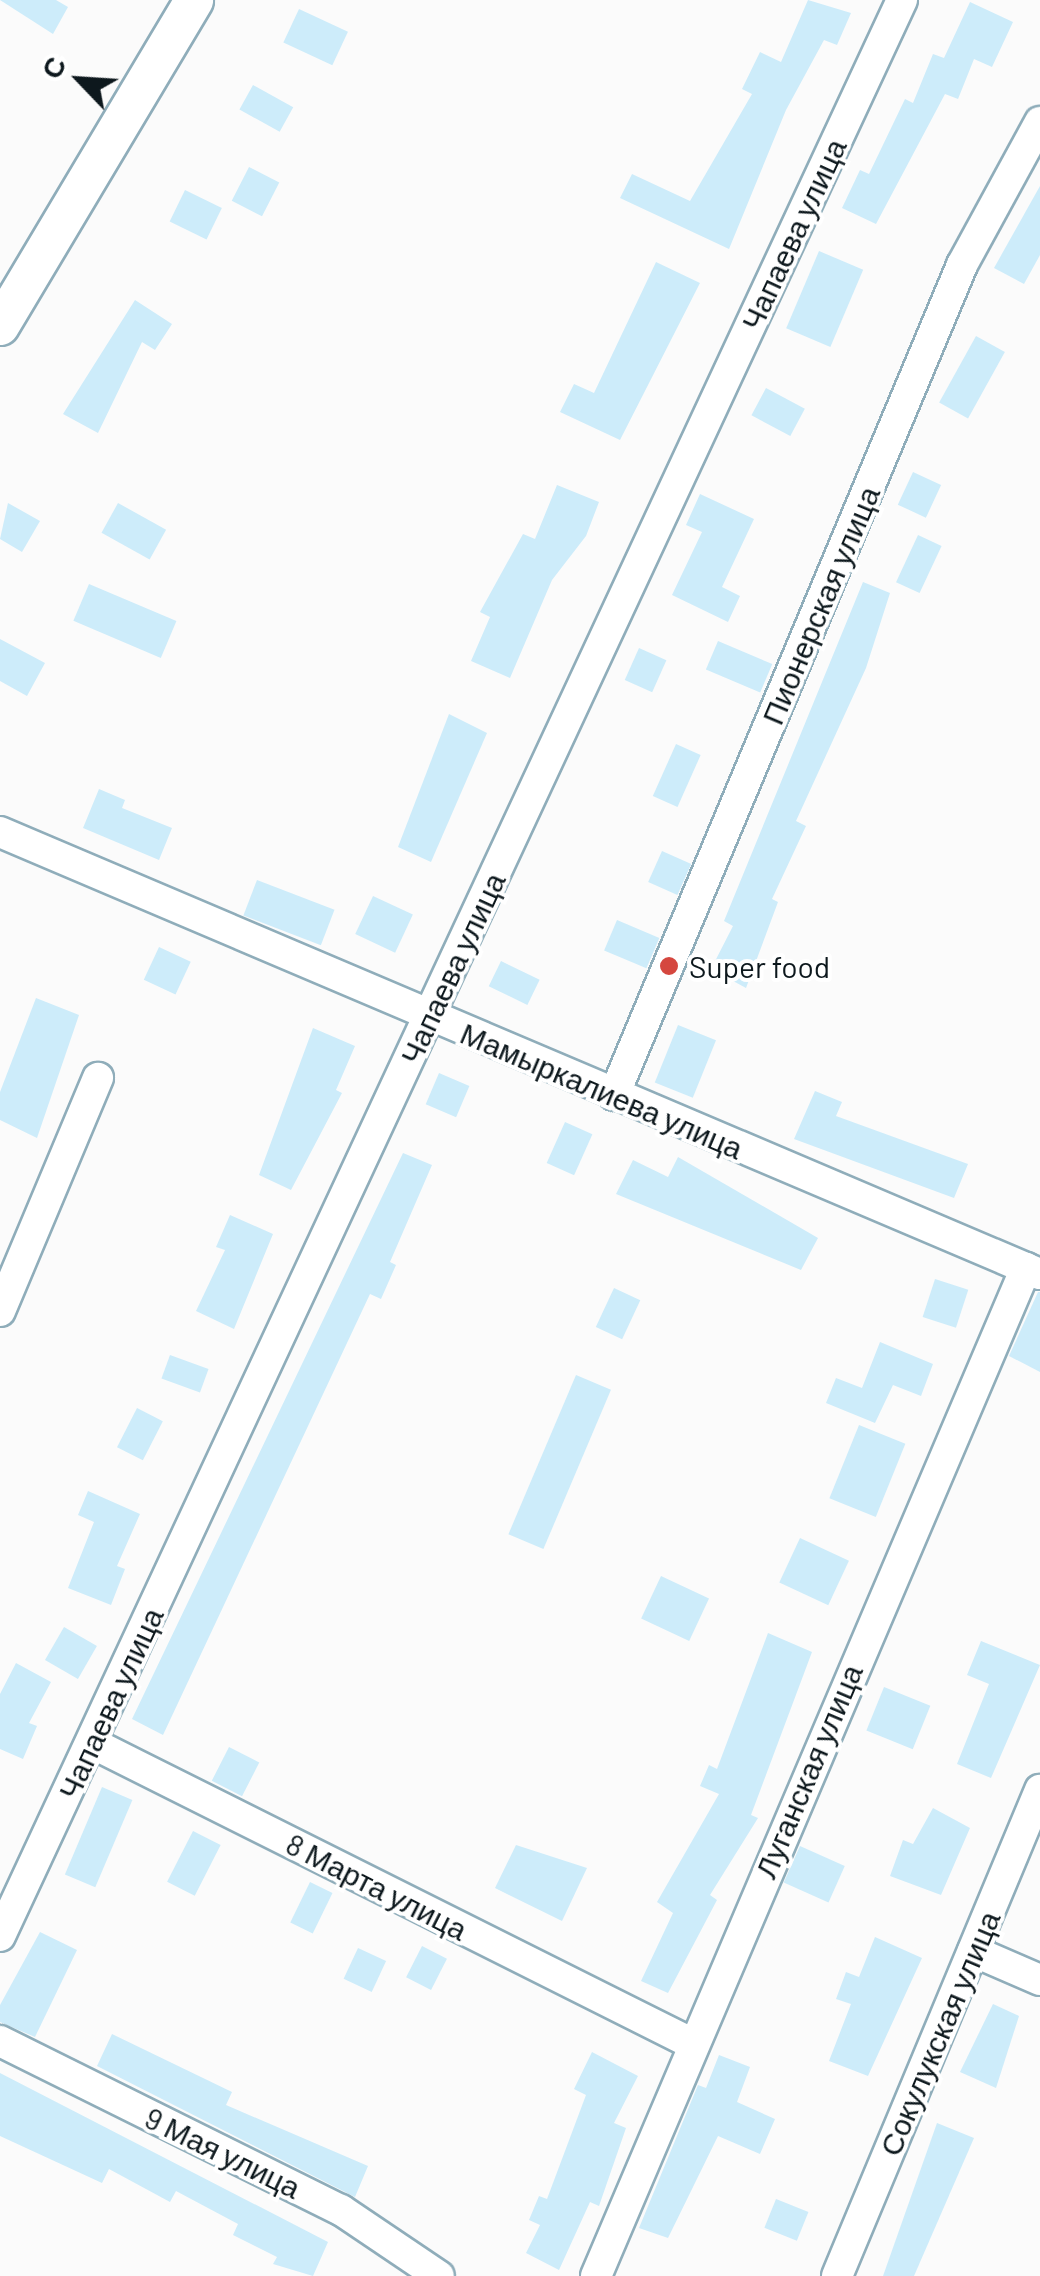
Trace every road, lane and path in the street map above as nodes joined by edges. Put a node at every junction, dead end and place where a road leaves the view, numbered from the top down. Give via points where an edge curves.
1 (194, 0) edge
2 (902, 0) edge
3 (1040, 122) edge
4 (0, 326) edge
5 (0, 832) edge
6 (429, 1017) junction
7 (98, 1078) dead end
8 (614, 1094) junction
9 (1033, 1271) edge
10 (0, 1310) edge
11 (92, 1743) junction
12 (1040, 1790) edge
13 (7, 1902) edge
14 (0, 1936) edge
15 (974, 1951) junction
16 (1040, 1980) edge
17 (0, 2041) edge
18 (690, 2043) junction
19 (439, 2276) edge
20 (596, 2276) edge
21 (837, 2276) edge

1 - 4 main road
2 - 6 street, Чапаева улица
3 - 8 street, Пионерская улица via 962,265
5 - 6 street, Мамыркалиева улица
6 - 8 street, Мамыркалиева улица
6 - 11 street, Чапаева улица
7 - 10 street
8 - 9 street, Мамыркалиева улица
9 - 18 street, Луганская улица
11 - 13 street, Чапаева улица
11 - 18 street, 8 Марта улица
12 - 15 street, Сокулукская улица
13 - 14 street, Чапаева улица
15 - 16 street
15 - 21 street, Сокулукская улица
17 - 19 street, 9 Мая улица via 340,2210
18 - 20 street, Луганская улица

